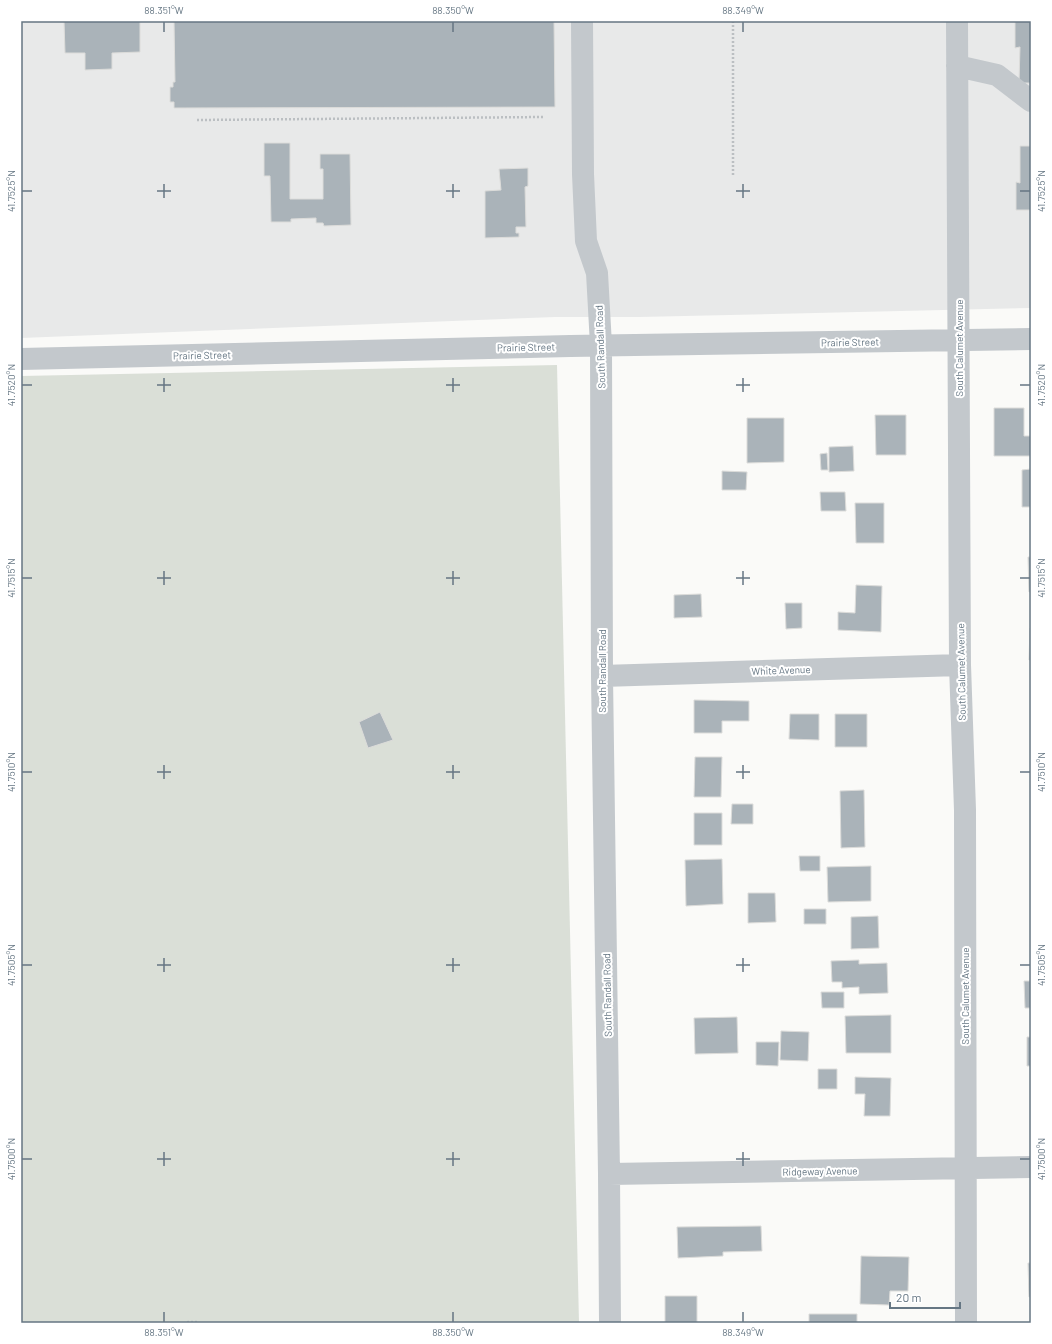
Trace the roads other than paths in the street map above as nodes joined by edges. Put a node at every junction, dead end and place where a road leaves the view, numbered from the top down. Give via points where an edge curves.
1 (582, 21) edge
2 (957, 21) edge
3 (958, 66) junction
4 (1031, 101) edge
5 (1031, 339) edge
6 (959, 341) junction
7 (601, 345) junction
8 (21, 359) edge
9 (960, 665) junction
10 (602, 676) junction
11 (1031, 1167) edge
12 (965, 1168) junction
13 (609, 1174) junction
14 (610, 1323) edge
15 (966, 1323) edge

1 - 7 street, South Randall Road via 586,241 597,273
2 - 3 street, South Calumet Avenue
3 - 4 street via 997,74
3 - 6 street, South Calumet Avenue
5 - 6 street, Prairie Street
6 - 7 street, Prairie Street
6 - 9 street, South Calumet Avenue
7 - 8 street, Prairie Street
7 - 10 street, South Randall Road
9 - 10 street, White Avenue
9 - 12 street, South Calumet Avenue via 965,810
10 - 13 street, South Randall Road
11 - 12 street, Ridgeway Avenue
12 - 13 street, Ridgeway Avenue
12 - 15 street, South Calumet Avenue
13 - 14 street, South Randall Road

